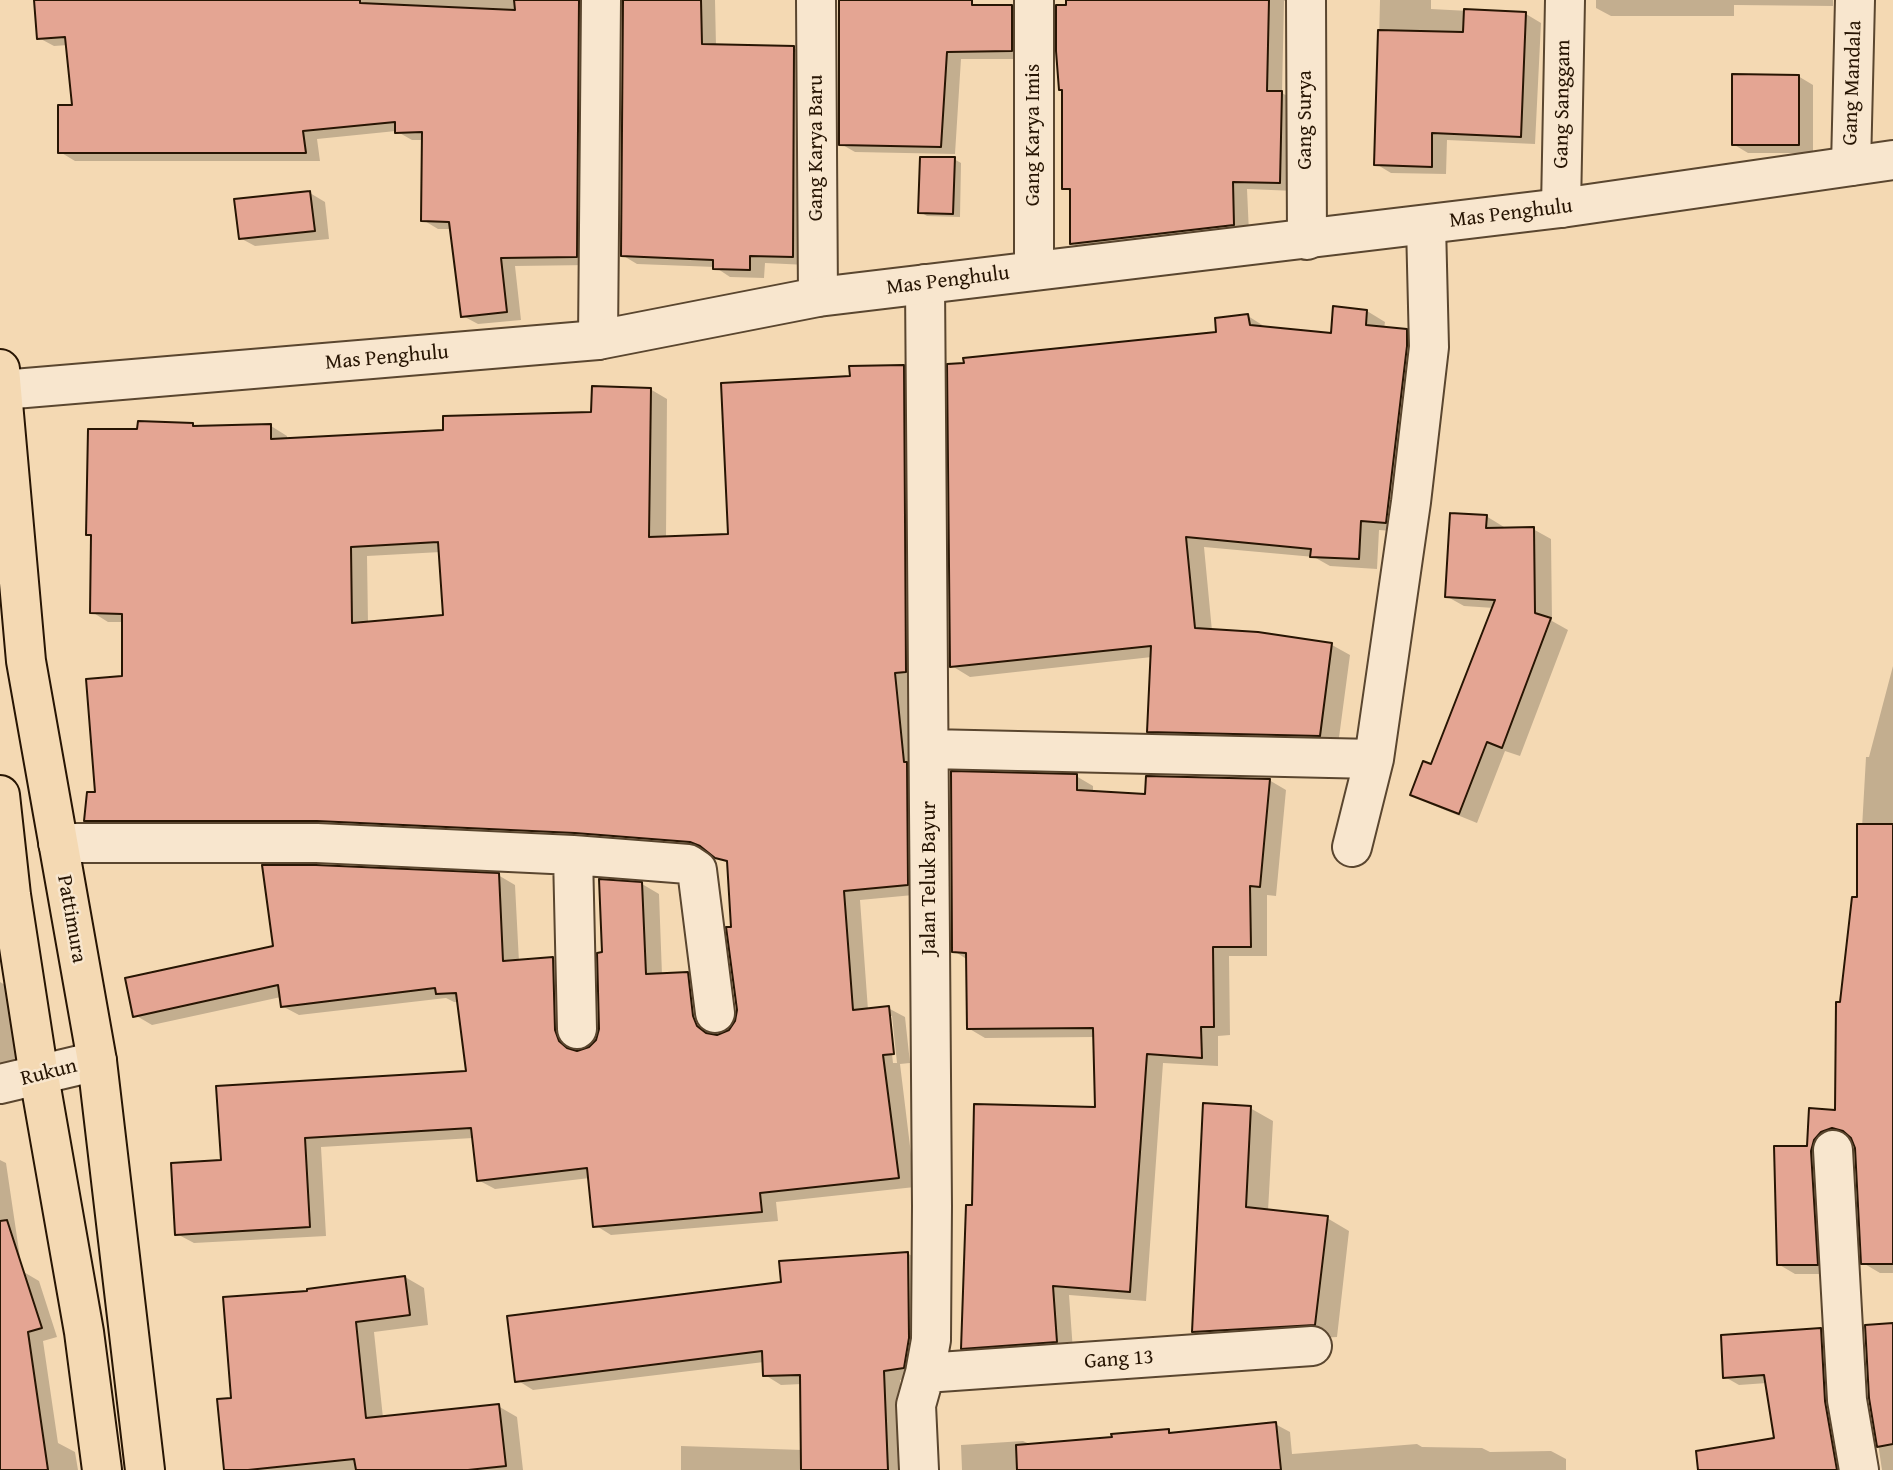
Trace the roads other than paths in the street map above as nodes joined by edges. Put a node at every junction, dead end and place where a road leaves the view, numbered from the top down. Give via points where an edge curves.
1 (601, 0) edge
2 (816, 0) edge
3 (1034, 0) edge
4 (1306, 0) edge
5 (1565, 0) edge
6 (1855, 0) edge
7 (1893, 160) edge
8 (1851, 166) junction
9 (1560, 208) junction
10 (1426, 225) junction
11 (1307, 240) junction
12 (1034, 270) junction
13 (925, 284) junction
14 (818, 297) junction
15 (598, 340) junction
16 (1, 380) edge
17 (929, 749) junction
18 (1374, 759) junction
19 (0, 795) edge
20 (58, 843) junction
21 (1352, 848) dead end
22 (573, 855) junction
23 (715, 1013) dead end
24 (577, 1029) dead end
25 (97, 1061) junction
26 (39, 1076) junction
27 (0, 1084) edge
28 (1833, 1150) dead end
29 (1312, 1346) dead end
30 (925, 1373) junction
31 (102, 1470) edge
32 (145, 1470) edge
33 (919, 1470) edge
34 (1859, 1470) edge

1 - 15 street
2 - 14 street, Gang Karya Baru
3 - 12 street, Gang Karya Imis
4 - 11 street, Gang Surya
5 - 9 street, Gang Sanggam
6 - 8 street, Gang Mandala
7 - 8 street, Mas Penghulu
8 - 9 street, Mas Penghulu
9 - 10 street, Mas Penghulu
10 - 11 street, Mas Penghulu
10 - 18 street via 1429,347
11 - 12 street, Mas Penghulu
12 - 13 street, Mas Penghulu
13 - 14 street, Mas Penghulu
13 - 17 street, Jalan Teluk Bayur
14 - 15 street, Mas Penghulu
15 - 16 street, Mas Penghulu
16 - 20 main road, Pattimura via 26,661
17 - 18 street
17 - 30 street, Jalan Teluk Bayur via 932,1220 931,1340
18 - 21 street
19 - 26 main road via 10,895
20 - 22 street via 317,843
20 - 25 main road, Pattimura
22 - 23 street via 688,864 697,870
22 - 24 street
25 - 26 street, Rukun
25 - 32 main road, Pattimura
26 - 27 street, Rukun
26 - 31 main road via 85,1332
28 - 34 street via 1846,1400
29 - 30 street, Gang 13
30 - 33 street, Jalan Teluk Bayur via 916,1405

